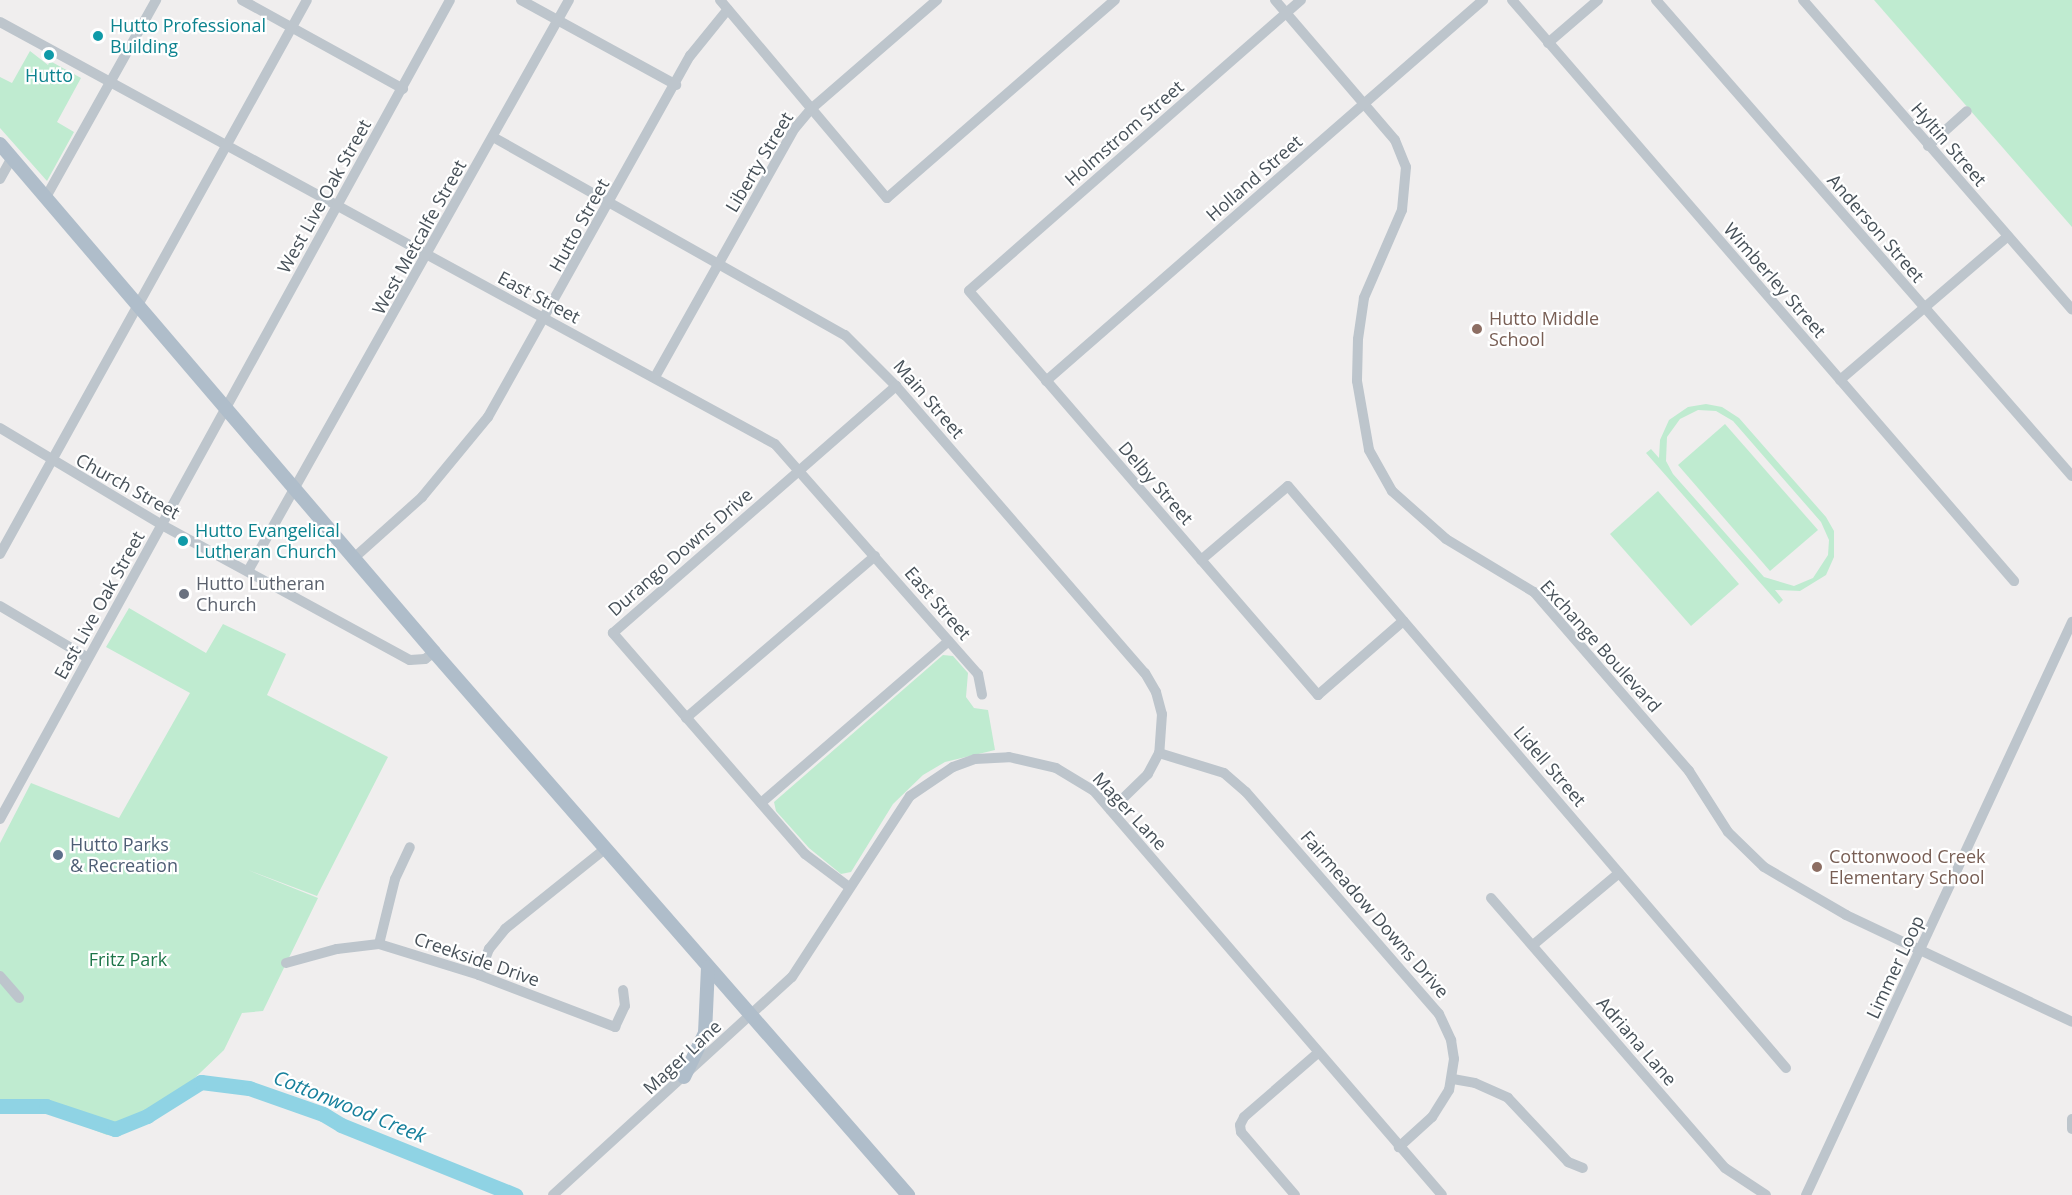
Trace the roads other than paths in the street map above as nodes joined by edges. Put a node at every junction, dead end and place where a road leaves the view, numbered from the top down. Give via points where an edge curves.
1 (156, 0) edge
2 (242, 0) edge
3 (306, 0) edge
4 (450, 0) edge
5 (521, 0) edge
6 (569, 0) edge
7 (720, 0) edge
8 (937, 0) edge
9 (1115, 0) edge
10 (1275, 0) edge
11 (1301, 0) edge
12 (1483, 0) edge
13 (1512, 0) edge
14 (1598, 0) edge
15 (1656, 0) edge
16 (1803, 0) edge
17 (728, 9) junction
18 (1286, 13) junction
19 (558, 20) junction
20 (0, 22) edge
21 (291, 27) junction
22 (1548, 42) junction
23 (110, 85) junction
24 (675, 85) junction
25 (403, 89) junction
26 (1365, 104) junction
27 (811, 109) junction
28 (1967, 111) dead end
29 (493, 137) junction
30 (0, 144) edge
31 (226, 145) junction
32 (1928, 146) junction
33 (12, 157) junction
34 (0, 179) edge
35 (46, 197) junction
36 (610, 202) junction
37 (338, 206) junction
38 (2008, 236) junction
39 (428, 256) junction
40 (719, 264) junction
41 (969, 291) joint
42 (139, 305) junction
43 (1923, 308) junction
44 (2072, 309) edge
45 (546, 320) junction
46 (655, 377) junction
47 (1840, 380) junction
48 (1046, 381) junction
49 (896, 386) junction
50 (226, 407) junction
51 (0, 428) edge
52 (53, 463) junction
53 (800, 468) junction
54 (2072, 477) edge
55 (295, 488) junction
56 (162, 525) junction
57 (0, 554) edge
58 (875, 556) junction
59 (355, 557) junction
60 (1201, 560) junction
61 (249, 571) junction
62 (2014, 581) dead end
63 (0, 606) edge
64 (1403, 621) junction
65 (2072, 622) edge
66 (949, 641) junction
67 (434, 652) junction
68 (88, 658) junction
69 (982, 695) dead end
70 (686, 718) junction
71 (1159, 753) junction
72 (760, 803) junction
73 (1111, 810) junction
74 (0, 819) edge
75 (410, 847) dead end
76 (606, 849) junction
77 (1619, 873) junction
78 (849, 887) junction
79 (1491, 898) dead end
80 (380, 944) junction
81 (1533, 945) junction
82 (1920, 951) junction
83 (286, 963) dead end
84 (708, 967) junction
85 (478, 975) junction
86 (0, 976) edge
87 (623, 990) dead end
88 (20, 998) dead end
89 (750, 1016) junction
90 (2072, 1022) edge
91 (1318, 1053) junction
92 (1786, 1068) dead end
93 (684, 1077) junction
94 (1453, 1079) junction
95 (2072, 1119) edge
96 (2072, 1129) edge
97 (1399, 1147) junction
98 (1583, 1168) dead end
99 (554, 1195) edge
100 (908, 1195) edge
101 (1295, 1195) edge
102 (1442, 1195) edge
103 (1766, 1195) edge
104 (1806, 1195) edge

1 - 23 street
2 - 21 street
3 - 21 street
4 - 25 street, West Live Oak Street
5 - 19 street
6 - 19 street, West Metcalfe Street
7 - 17 street
8 - 27 street, Liberty Street
9 - 27 street via 887,198
10 - 18 street, Exchange Boulevard
11 - 18 street, Holmstrom Street
12 - 26 street, Holland Street
13 - 22 street, Wimberley Street
14 - 22 street
15 - 43 street, Anderson Street
16 - 32 street, Hyltin Street
17 - 24 street, Hutto Street via 699,42
17 - 27 street
18 - 26 street, Exchange Boulevard
18 - 41 street, Holmstrom Street
19 - 24 street
19 - 29 street, West Metcalfe Street
20 - 23 street, East Street
21 - 25 street
21 - 31 street
22 - 47 street, Wimberley Street
23 - 31 street, East Street
23 - 35 street
24 - 36 street, Hutto Street
25 - 37 street, West Live Oak Street
26 - 48 street, Holland Street
26 - 82 street, Exchange Boulevard via 1395,140 1406,167 1402,210 1364,298 1358,339 1357,381 1369,450 1392,491 1446,539 1534,592 1689,771 1743,850 1764,867 1846,915
27 - 40 street, Liberty Street via 782,148
28 - 32 street
29 - 36 street, Main Street
29 - 39 street, West Metcalfe Street
30 - 33 main road
31 - 37 street, East Street
31 - 42 street
32 - 38 street, Hyltin Street
33 - 34 street
33 - 35 main road
35 - 42 main road
36 - 40 street, Main Street
36 - 45 street, Hutto Street
37 - 39 street, East Street
37 - 50 street, West Live Oak Street
38 - 43 street
38 - 44 street, Hyltin Street
39 - 45 street, East Street
39 - 55 street, West Metcalfe Street
40 - 46 street, Liberty Street
40 - 49 street, Main Street via 844,335
41 - 48 street, Delby Street
42 - 50 main road
42 - 52 street
43 - 47 street
43 - 54 street, Anderson Street
45 - 46 street, East Street
45 - 59 street, Hutto Street via 464,450 422,497
46 - 53 street, East Street via 775,444
47 - 62 street, Wimberley Street
48 - 60 street, Delby Street
49 - 53 street, Durango Downs Drive
49 - 71 street, Main Street via 1145,673 1160,702 1163,731
50 - 55 main road
50 - 56 street, East Live Oak Street
51 - 52 street, Church Street via 46,453
52 - 56 street, Church Street
52 - 57 street
53 - 58 street, East Street
53 - 70 street, Durango Downs Drive via 613,633
55 - 59 main road
55 - 61 street, West Metcalfe Street
56 - 61 street, Church Street
56 - 68 street, East Live Oak Street
58 - 66 street, East Street
58 - 70 street
59 - 67 main road
60 - 64 street, Delby Street via 1318,695
60 - 64 street, Lidell Street via 1288,486
61 - 67 street, Church Street via 410,660 425,659
63 - 68 street
64 - 77 street, Lidell Street
65 - 82 street, Limmer Loop
66 - 69 street, East Street via 978,674
66 - 72 street
67 - 76 main road
68 - 74 street, East Live Oak Street
70 - 72 street, Durango Downs Drive
71 - 73 street, Main Street via 1148,774
71 - 94 street, Fairmeadow Downs Drive via 1224,773 1265,812 1439,1014 1451,1040
72 - 78 street, Durango Downs Drive via 812,861
73 - 78 street, Mager Lane via 1094,791 1056,768 1009,757 975,759 927,781 910,796
73 - 91 street, Mager Lane
75 - 80 street via 395,879
76 - 84 main road
76 - 85 street via 506,929 489,949
77 - 81 street
77 - 92 street, Lidell Street
78 - 89 street, Mager Lane via 792,977
79 - 81 street, Adriana Lane
80 - 83 street, Creekside Drive via 337,949
80 - 85 street, Creekside Drive
81 - 103 street, Adriana Lane via 1725,1168
82 - 90 street, Exchange Boulevard
82 - 104 street, Limmer Loop
84 - 89 main road
84 - 93 main road via 705,1033
85 - 87 street, Creekside Drive via 615,1028 625,1006
86 - 88 street
89 - 93 street, Mager Lane
89 - 100 main road
91 - 97 street, Mager Lane
91 - 101 street via 1244,1117 1240,1125 1241,1132
93 - 99 street, Mager Lane
94 - 97 street via 1432,1117
94 - 98 street via 1484,1086 1508,1098 1568,1162
95 - 96 street
97 - 102 street, Mager Lane

